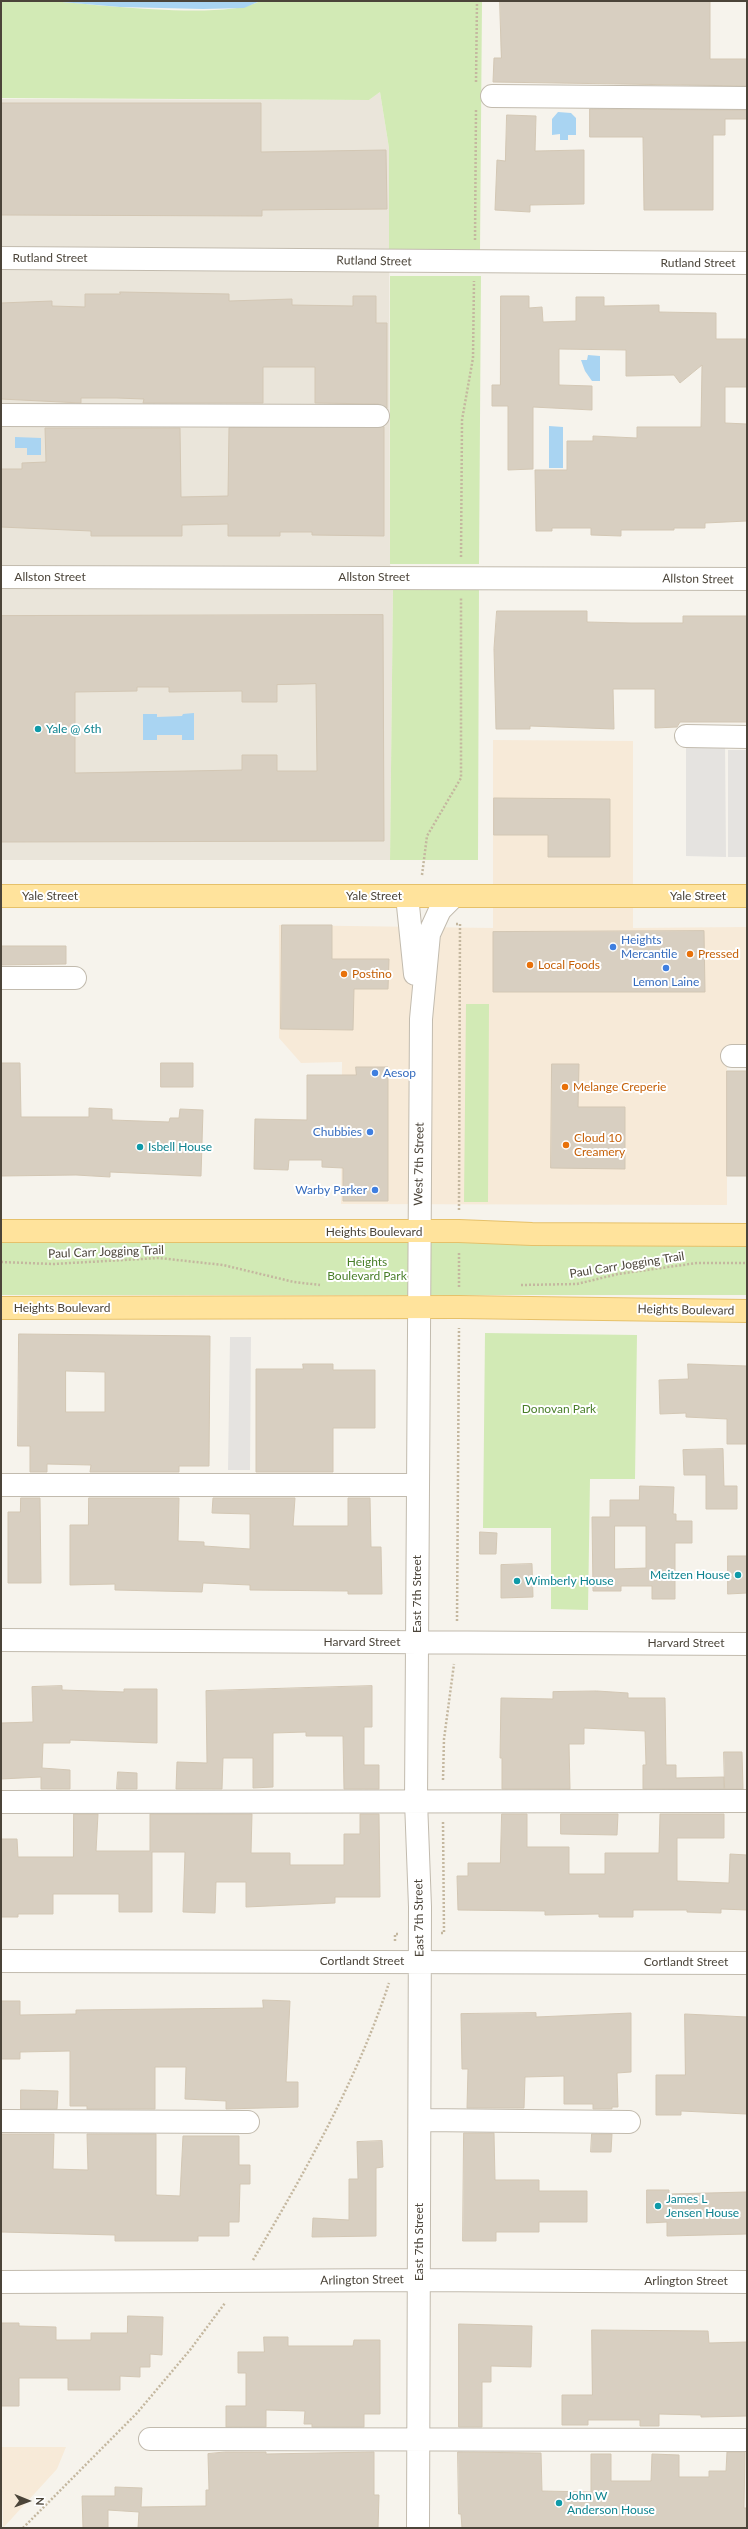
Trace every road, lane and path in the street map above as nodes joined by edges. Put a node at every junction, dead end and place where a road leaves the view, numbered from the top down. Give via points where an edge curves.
1 (477, 1) edge
2 (481, 96) junction
3 (747, 98) edge
4 (475, 245) dead end
5 (1, 258) edge
6 (747, 263) edge
7 (474, 277) dead end
8 (1, 415) edge
9 (378, 416) dead end
10 (461, 560) dead end
11 (1, 577) edge
12 (747, 579) edge
13 (461, 595) dead end
14 (686, 736) dead end
15 (747, 737) edge
16 (422, 876) dead end
17 (1, 896) edge
18 (407, 896) junction
19 (454, 896) junction
20 (747, 896) edge
21 (460, 924) dead end
22 (1, 978) edge
23 (75, 978) dead end
24 (420, 1019) junction
25 (459, 1213) dead end
26 (1, 1231) edge
27 (418, 1232) junction
28 (747, 1235) edge
29 (459, 1249) dead end
30 (1, 1262) edge
31 (747, 1263) edge
32 (514, 1285) dead end
33 (328, 1286) dead end
34 (459, 1286) junction
35 (467, 1286) dead end
36 (452, 1287) dead end
37 (459, 1294) dead end
38 (1, 1308) edge
39 (418, 1308) junction
40 (747, 1311) edge
41 (458, 1324) dead end
42 (1, 1485) edge
43 (417, 1485) junction
44 (457, 1624) dead end
45 (1, 1640) edge
46 (416, 1642) junction
47 (747, 1644) edge
48 (454, 1666) dead end
49 (443, 1786) dead end
50 (416, 1801) junction
51 (747, 1801) edge
52 (1, 1802) edge
53 (443, 1814) dead end
54 (434, 1933) dead end
55 (1, 1961) edge
56 (420, 1961) junction
57 (747, 1963) edge
58 (389, 1982) dead end
59 (420, 2120) junction
60 (1, 2121) edge
61 (248, 2122) dead end
62 (629, 2122) dead end
63 (251, 2264) dead end
64 (419, 2280) junction
65 (1, 2282) edge
66 (747, 2282) edge
67 (228, 2299) dead end
68 (150, 2439) dead end
69 (747, 2440) edge
70 (417, 2441) junction
71 (23, 2528) edge
72 (418, 2528) edge

1 - 2 path
2 - 3 street
2 - 4 path
5 - 6 street, Rutland Street
7 - 10 path via 473,358 462,420
8 - 9 street
11 - 12 street, Allston Street
13 - 16 path via 461,778 427,836
14 - 15 street
17 - 18 main road, Yale Street
18 - 19 main road, Yale Street
18 - 24 street, West 7th Street
19 - 20 main road, Yale Street
19 - 24 street, West 7th Street via 440,910 429,934
21 - 25 path
22 - 23 street
24 - 27 street, West 7th Street
26 - 27 main road, Heights Boulevard
27 - 28 main road, Heights Boulevard
27 - 39 street, West 7th Street
29 - 34 path
30 - 33 path, Paul Carr Jogging Trail via 53,1264 159,1258 223,1265 294,1282
31 - 32 path, Paul Carr Jogging Trail via 697,1264 618,1274 577,1284
34 - 35 path
34 - 36 path
34 - 37 path
38 - 39 main road, Heights Boulevard
39 - 40 main road, Heights Boulevard
39 - 43 street, East 7th Street
41 - 44 path
42 - 43 street
43 - 46 street, East 7th Street
45 - 46 street, Harvard Street
46 - 47 street, Harvard Street
46 - 50 street, East 7th Street
48 - 49 path via 444,1739
50 - 51 street
50 - 52 street
50 - 56 street, East 7th Street
53 - 54 path via 444,1933
55 - 56 street, Cortlandt Street
56 - 57 street, Cortlandt Street
56 - 59 street, East 7th Street
58 - 63 path via 373,2028 314,2152
59 - 62 street
59 - 64 street, East 7th Street
60 - 61 street
64 - 65 street, Arlington Street
64 - 66 street, Arlington Street
64 - 70 street, East 7th Street
67 - 71 path via 190,2350 137,2413
68 - 70 street
69 - 70 street
70 - 72 street, East 7th Street

